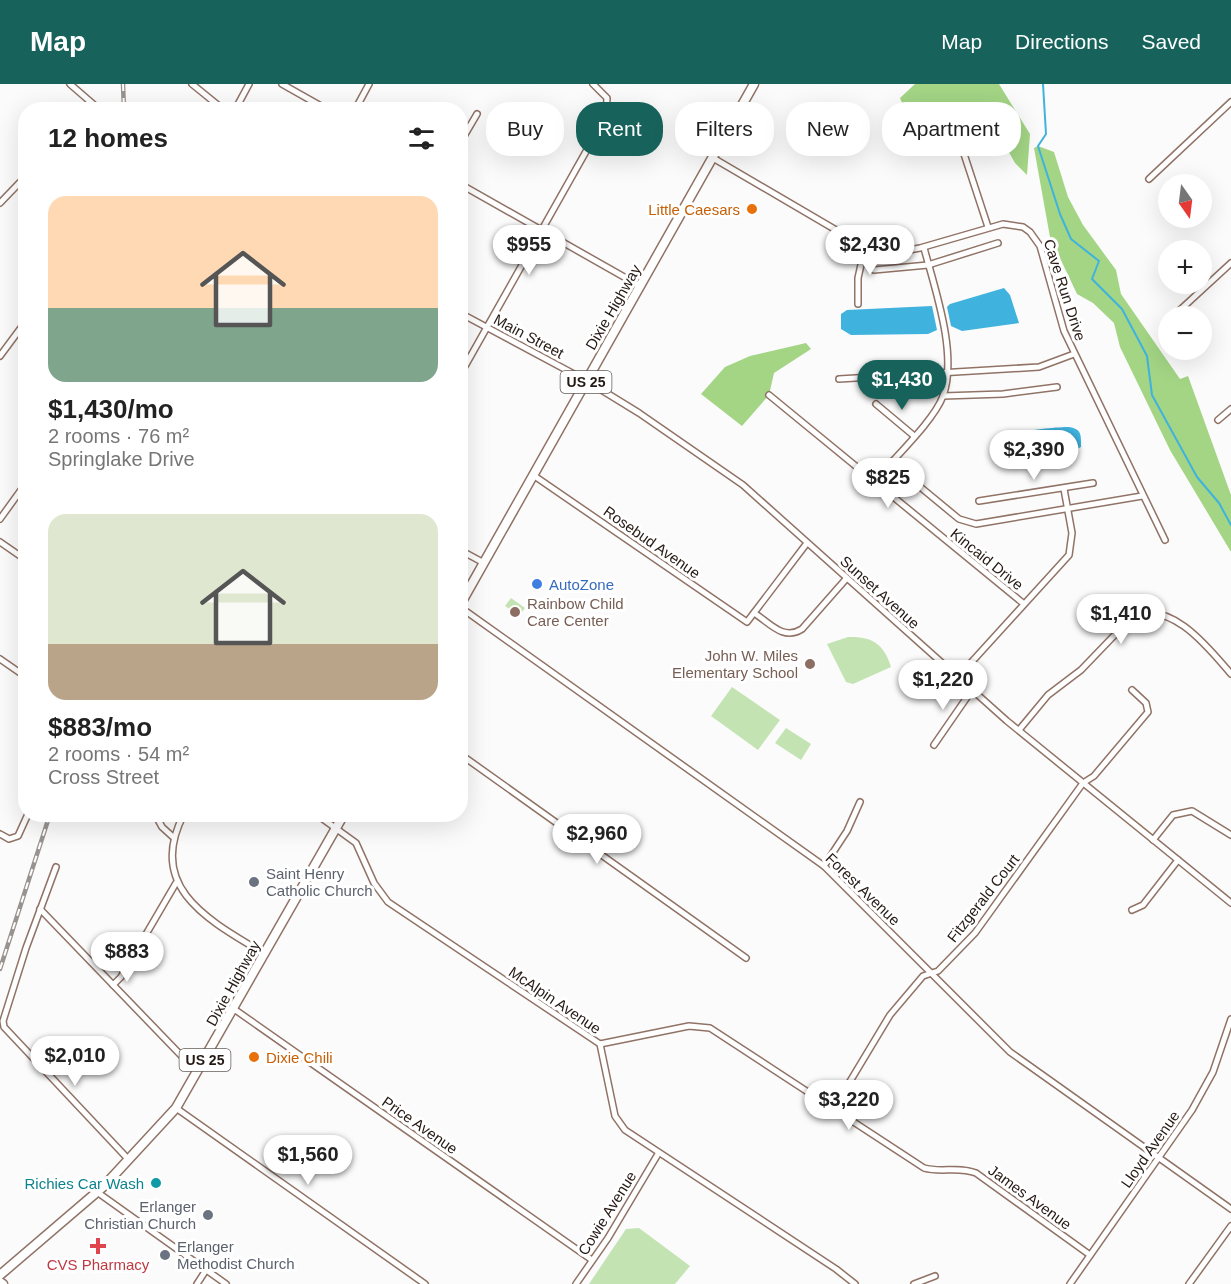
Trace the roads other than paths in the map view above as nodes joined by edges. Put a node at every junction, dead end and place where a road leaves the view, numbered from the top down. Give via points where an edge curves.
1 (70, 84) edge
2 (192, 84) edge
3 (249, 84) edge
4 (282, 84) edge
5 (369, 84) edge
6 (593, 84) edge
7 (754, 84) edge
8 (86, 102) edge
9 (214, 102) edge
10 (239, 102) edge
11 (314, 102) edge
12 (359, 102) edge
13 (1231, 102) edge
14 (477, 114) dead end
15 (468, 129) edge
16 (965, 156) edge
17 (713, 158) junction
18 (1149, 179) dead end
19 (18, 184) edge
20 (468, 188) edge
21 (0, 202) edge
22 (988, 227) junction
23 (542, 230) junction
24 (998, 243) dead end
25 (865, 247) junction
26 (924, 248) junction
27 (1231, 263) edge
28 (928, 265) junction
29 (874, 270) dead end
30 (640, 286) junction
31 (858, 304) dead end
32 (1184, 306) edge
33 (468, 317) edge
34 (487, 327) junction
35 (18, 332) edge
36 (1074, 354) junction
37 (0, 356) edge
38 (468, 361) edge
39 (946, 374) junction
40 (839, 379) dead end
41 (587, 381) junction
42 (1058, 387) dead end
43 (769, 395) dead end
44 (943, 396) junction
45 (876, 404) dead end
46 (1231, 409) edge
47 (1218, 420) dead end
48 (913, 435) junction
49 (890, 462) junction
50 (534, 475) junction
51 (874, 482) junction
52 (1093, 483) dead end
53 (1064, 489) junction
54 (18, 494) edge
55 (1142, 496) junction
56 (979, 501) dead end
57 (1068, 509) junction
58 (0, 519) edge
59 (1165, 540) dead end
60 (0, 542) edge
61 (807, 543) junction
62 (18, 554) edge
63 (468, 554) edge
64 (484, 563) junction
65 (846, 579) junction
66 (468, 592) edge
67 (1024, 604) junction
68 (468, 612) edge
69 (754, 613) junction
70 (0, 659) edge
71 (18, 671) edge
72 (1231, 674) edge
73 (958, 677) junction
74 (972, 690) junction
75 (1131, 690) dead end
76 (1019, 730) junction
77 (934, 745) dead end
78 (468, 760) edge
79 (1083, 783) junction
80 (860, 802) dead end
81 (24, 822) edge
82 (159, 822) edge
83 (180, 822) edge
84 (327, 822) edge
85 (340, 822) edge
86 (336, 829) junction
87 (2, 835) edge
88 (1231, 835) edge
89 (173, 837) junction
90 (1154, 840) junction
91 (1178, 860) junction
92 (824, 866) junction
93 (56, 867) dead end
94 (176, 883) junction
95 (1231, 903) edge
96 (40, 909) junction
97 (1132, 910) dead end
98 (265, 954) junction
99 (746, 958) dead end
100 (932, 973) junction
101 (113, 986) junction
102 (234, 1009) junction
103 (1231, 1019) edge
104 (600, 1044) junction
105 (198, 1073) junction
106 (176, 1108) junction
107 (834, 1108) junction
108 (658, 1154) junction
109 (1159, 1157) junction
110 (129, 1160) junction
111 (97, 1192) junction
112 (1231, 1209) edge
113 (1231, 1226) edge
114 (1090, 1256) junction
115 (592, 1260) junction
116 (206, 1270) junction
117 (0, 1275) edge
118 (934, 1276) dead end
119 (422, 1283) edge
120 (197, 1284) edge
121 (226, 1284) edge
122 (576, 1284) edge
123 (855, 1284) edge
124 (914, 1284) edge
125 (1070, 1284) edge
126 (1189, 1284) edge

1 - 8 street
2 - 9 street
3 - 10 street
4 - 11 street
5 - 12 street
6 - 23 street via 602,91 608,108
7 - 17 main road, Dixie Highway / US 25
13 - 18 street
14 - 15 street
16 - 22 street
17 - 25 street, Cave Run Drive
17 - 30 main road, Dixie Highway / US 25
19 - 21 street
20 - 23 street
22 - 26 street, Cave Run Drive
22 - 36 street, Cave Run Drive via 1008,224 1023,227 1034,236
23 - 30 street
23 - 34 street
24 - 28 street
25 - 26 street, Cave Run Drive via 898,252
25 - 31 street via 858,279
26 - 28 street
27 - 32 street
28 - 29 street
28 - 39 street via 944,334
30 - 41 main road, Dixie Highway / US 25
33 - 34 street, Main Street
34 - 38 street
34 - 41 street, Main Street
35 - 37 street
36 - 39 street via 1039,367
36 - 55 street, Cave Run Drive
39 - 40 street
39 - 44 street
41 - 50 main road, Dixie Highway / US 25
41 - 61 street, Sunset Avenue via 743,485
42 - 44 street
43 - 51 street, Kincaid Drive
44 - 48 street
45 - 48 street
46 - 47 street
48 - 49 street
49 - 51 street
49 - 57 street via 959,519 969,522
50 - 64 main road, Dixie Highway / US 25
50 - 69 street, Rosebud Avenue via 747,622
51 - 67 street, Kincaid Drive
52 - 53 street
53 - 56 street
53 - 57 street
54 - 58 street
55 - 57 street
55 - 59 street, Cave Run Drive
57 - 67 street via 1072,542 1069,555
60 - 62 street
61 - 65 street, Sunset Avenue
61 - 69 street
63 - 64 street
64 - 66 main road, Dixie Highway / US 25
65 - 69 street via 802,629 793,634 781,632
65 - 73 street, Sunset Avenue
67 - 73 street
68 - 92 street, Forest Avenue
70 - 71 street
72 - 76 street via 1212,651 1170,616 1152,611 1141,613 1131,618 1081,670 1048,695
73 - 74 street, Sunset Avenue
74 - 76 street, Sunset Avenue
74 - 77 street
75 - 79 street, Fitzgerald Court via 1146,703 1148,712 1095,776
76 - 79 street, Sunset Avenue
78 - 99 street
79 - 90 street, Sunset Avenue
79 - 100 street, Fitzgerald Court via 983,923
80 - 92 street
81 - 87 street via 18,836 9,839
82 - 89 street
83 - 89 street
84 - 86 street, McAlpin Avenue
85 - 86 main road, Dixie Highway / US 25
86 - 98 main road, Dixie Highway / US 25
86 - 104 street, McAlpin Avenue via 359,848 374,883 388,902
88 - 90 street via 1192,811 1173,815
89 - 94 street
90 - 91 street, Sunset Avenue
91 - 95 street, Sunset Avenue
91 - 97 street via 1143,904
92 - 100 street, Forest Avenue
93 - 96 street
94 - 98 street via 199,910
94 - 101 street
96 - 101 street
96 - 110 street via 4,1027
98 - 102 main road, Dixie Highway / US 25
100 - 107 street, Fitzgerald Court via 922,976 890,1016
100 - 109 street, Forest Avenue via 1016,1057
101 - 105 street
102 - 105 main road, Dixie Highway / US 25
102 - 115 street, Price Avenue
103 - 109 street, Lloyd Avenue via 1204,1090
104 - 107 street, James Avenue via 703,1026
104 - 108 street, McAlpin Avenue via 615,1116 620,1125
105 - 106 main road, Dixie Highway / US 25
106 - 110 main road, Dixie Highway / US 25
106 - 119 street
107 - 114 street, James Avenue via 924,1168 976,1173
108 - 115 street, Cowie Avenue
108 - 123 street, McAlpin Avenue
109 - 112 street, Forest Avenue
109 - 114 street, Lloyd Avenue
110 - 111 main road, Dixie Highway / US 25
111 - 116 street
111 - 117 main road, Dixie Highway / US 25
113 - 126 street
114 - 125 street, Lloyd Avenue
115 - 122 street, Cowie Avenue
116 - 120 street
116 - 121 street
118 - 124 street

